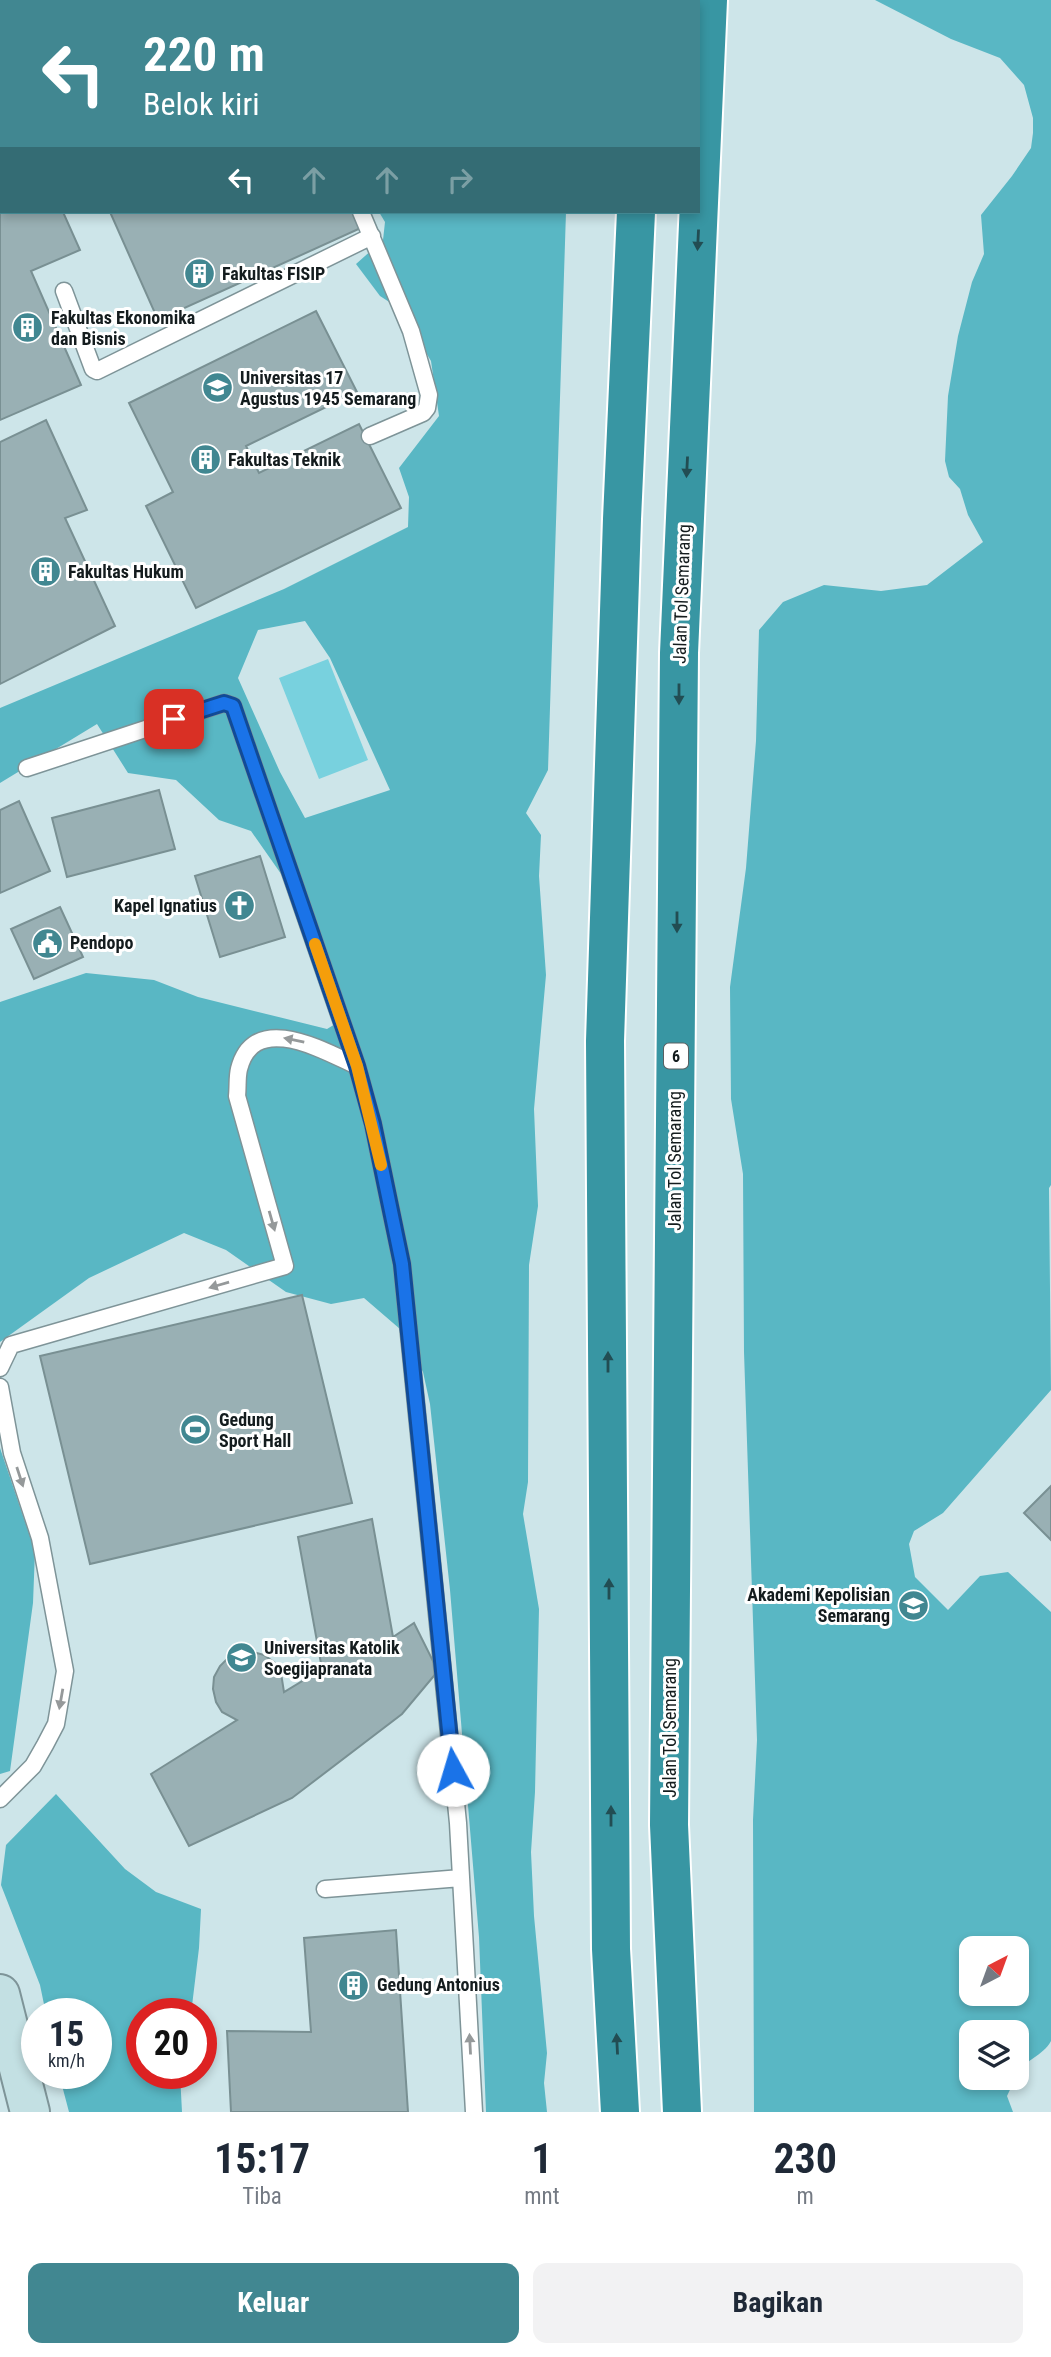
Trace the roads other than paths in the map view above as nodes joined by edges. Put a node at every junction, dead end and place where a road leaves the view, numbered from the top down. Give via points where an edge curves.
1 (708, 0) edge
2 (700, 180) edge
3 (362, 214) edge
4 (636, 214) edge
5 (698, 214) edge
6 (372, 236) junction
7 (64, 291) dead end
8 (370, 436) dead end
9 (27, 768) dead end
10 (357, 1066) junction
11 (0, 1368) edge
12 (0, 1387) edge
13 (0, 1799) edge
14 (461, 1878) junction
15 (325, 1889) dead end
16 (0, 1994) edge
17 (30, 2112) edge
18 (474, 2112) edge
19 (620, 2112) edge
20 (682, 2112) edge

1 -> 2 highway, Jalan Tol Semarang / 6
3 - 6 lane
19 -> 4 highway via 611,1949 605,1041
5 -> 20 highway, Jalan Tol Semarang / 6 via 679,653 670,1825
6 - 7 lane via 97,371
6 - 8 lane via 411,331 429,400 423,413
9 - 10 lane via 224,703 233,706
10 -> 11 lane via 304,1042 277,1037 248,1050 239,1068 237,1096 285,1266 11,1345
10 - 14 lane via 402,1264
12 -> 13 lane via 12,1453 40,1538 65,1671 56,1724 33,1766
14 - 15 lane
18 -> 14 lane
16 - 17 main road

